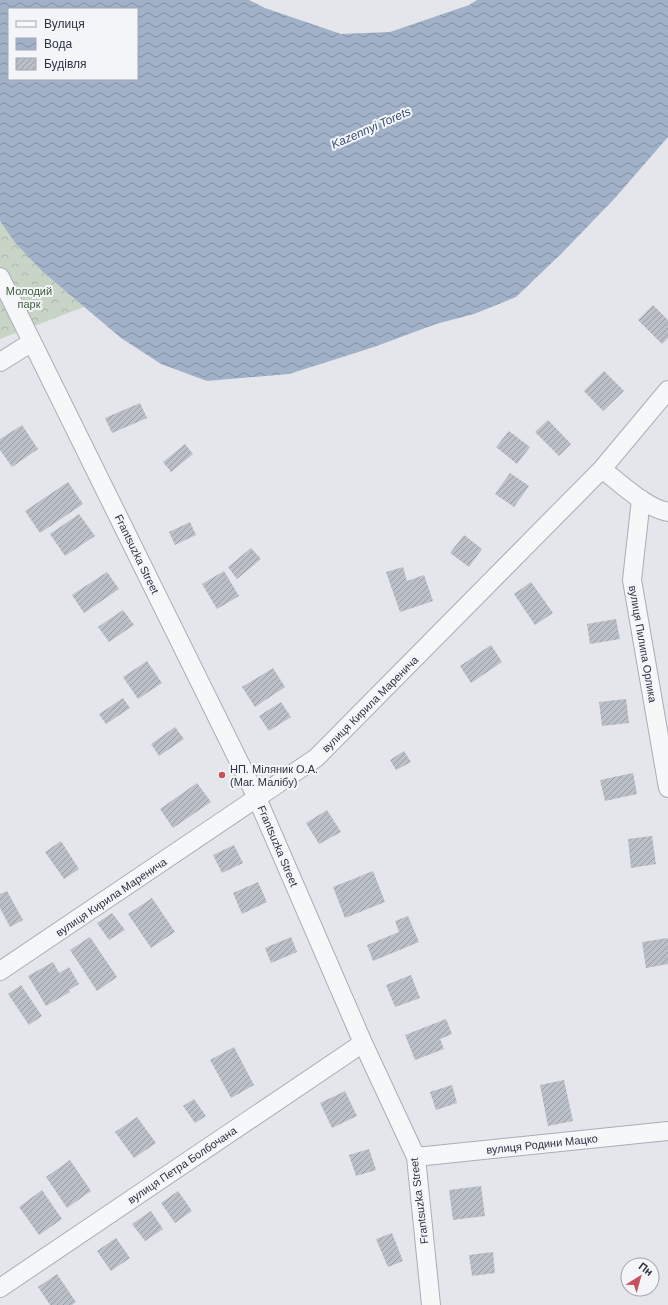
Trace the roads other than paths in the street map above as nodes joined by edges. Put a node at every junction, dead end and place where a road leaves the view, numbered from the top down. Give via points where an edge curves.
1 (0, 277) edge
2 (32, 342) junction
3 (0, 362) edge
4 (668, 390) edge
5 (602, 469) junction
6 (641, 499) junction
7 (668, 512) edge
8 (668, 788) edge
9 (257, 798) junction
10 (0, 971) edge
11 (363, 1043) junction
12 (668, 1131) edge
13 (416, 1157) junction
14 (0, 1288) edge
15 (431, 1305) edge

1 - 2 street, Frantsuzka Street
2 - 3 street
2 - 9 street, Frantsuzka Street
4 - 5 street, вулиця Кирила Маренича
5 - 6 street
5 - 9 street, вулиця Кирила Маренича via 316,758
6 - 7 street
6 - 8 street, вулиця Пилипа Орлика via 632,580
9 - 10 street, вулиця Кирила Маренича
9 - 11 street, Frantsuzka Street
11 - 13 street, Frantsuzka Street
11 - 14 street, вулиця Петра Болбочана
12 - 13 street, вулиця Родини Мацко
13 - 15 street, Frantsuzka Street

